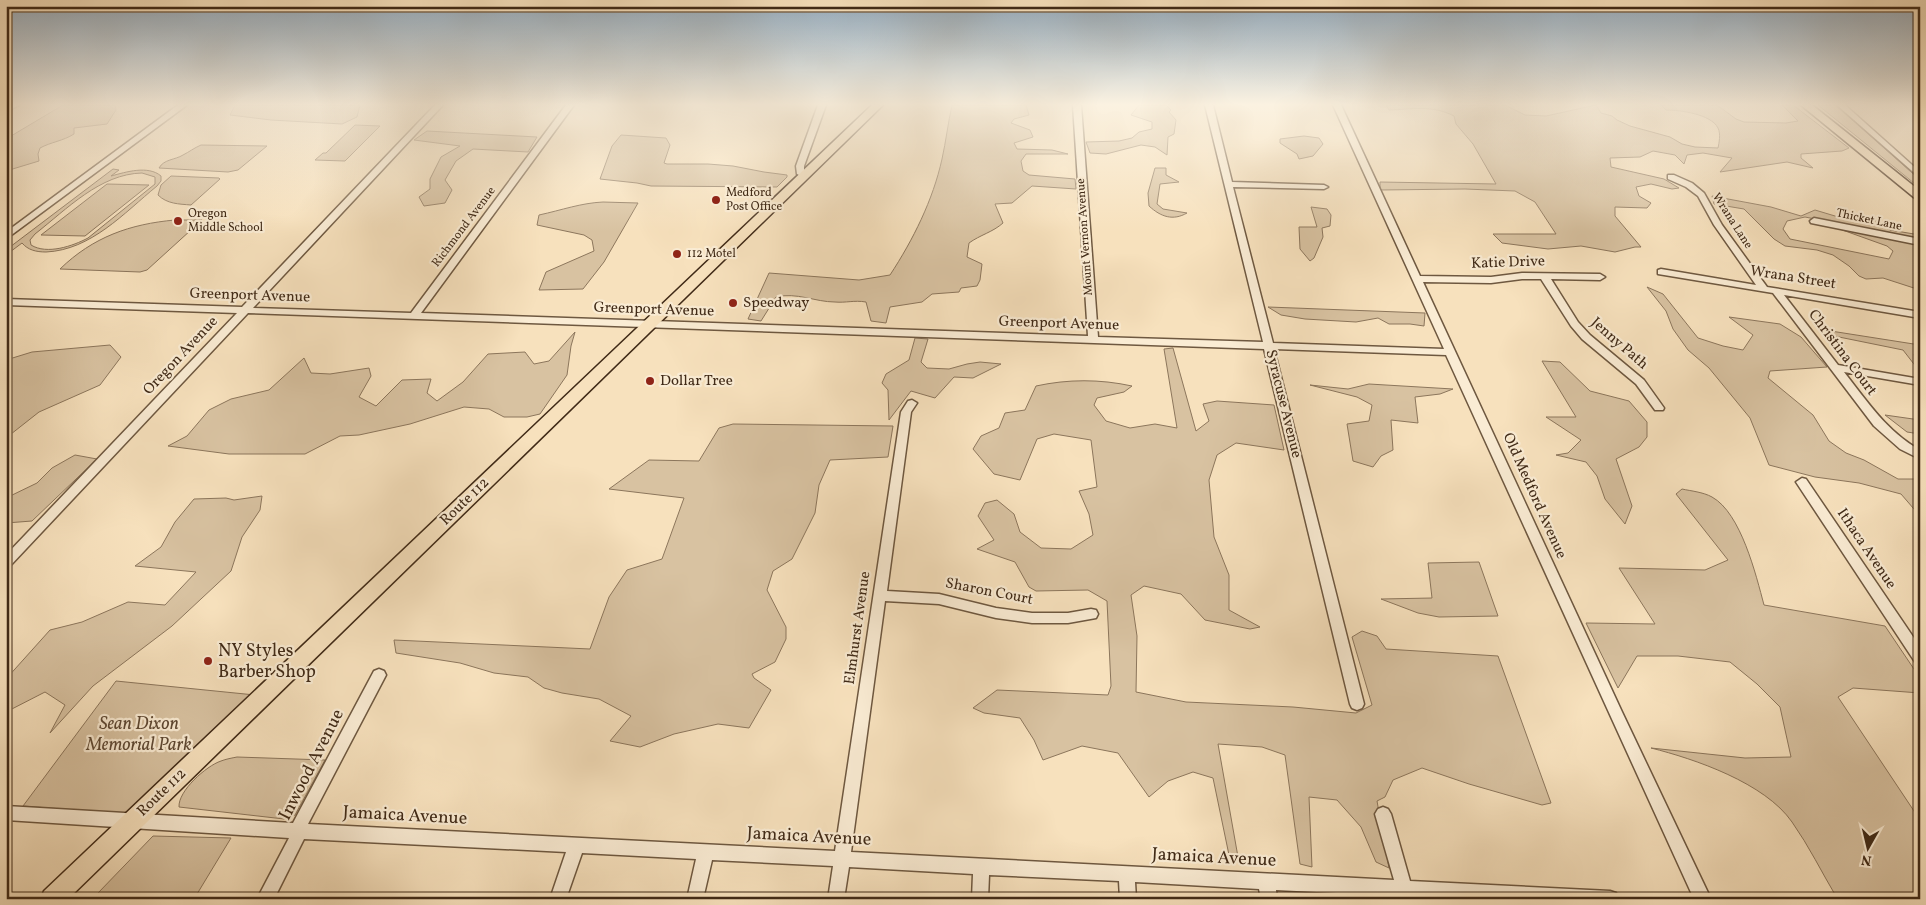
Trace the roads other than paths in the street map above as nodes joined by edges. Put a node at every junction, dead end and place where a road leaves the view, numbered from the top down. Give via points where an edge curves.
1 (126, 147) edge
2 (399, 147) edge
3 (539, 147) edge
4 (807, 147) edge
5 (835, 147) edge
6 (1080, 147) edge
7 (1220, 147) edge
8 (1356, 147) edge
9 (1858, 147) edge
10 (1888, 147) edge
11 (805, 176) junction
12 (1920, 176) edge
13 (1671, 177) dead end
14 (1229, 184) junction
15 (1324, 187) dead end
16 (1920, 197) edge
17 (1814, 221) dead end
18 (6, 236) edge
19 (1920, 242) edge
20 (1661, 272) dead end
21 (1544, 276) junction
22 (1600, 277) dead end
23 (1417, 279) junction
24 (1764, 289) junction
25 (1776, 291) junction
26 (6, 302) edge
27 (244, 311) junction
28 (1920, 315) edge
29 (414, 316) junction
30 (649, 325) junction
31 (1092, 340) junction
32 (1269, 346) junction
33 (1451, 352) junction
34 (1834, 367) junction
35 (1920, 382) edge
36 (912, 403) dead end
37 (1659, 408) dead end
38 (1920, 455) edge
39 (1802, 482) dead end
40 (6, 563) edge
41 (879, 596) junction
42 (1092, 614) dead end
43 (1920, 658) edge
44 (379, 675) dead end
45 (1358, 704) dead end
46 (6, 813) edge
47 (1383, 814) dead end
48 (134, 820) junction
49 (298, 831) junction
50 (577, 845) junction
51 (706, 852) junction
52 (842, 858) junction
53 (981, 865) junction
54 (1126, 873) junction
55 (1266, 880) junction
56 (1405, 893) edge
57 (52, 899) edge
58 (265, 899) edge
59 (558, 899) edge
60 (695, 899) edge
61 (836, 899) edge
62 (980, 899) edge
63 (1128, 899) edge
64 (1269, 899) edge
65 (1610, 899) edge
66 (1703, 899) edge

1 - 18 street
2 - 27 street, Oregon Avenue
3 - 29 street, Richmond Avenue
4 - 11 street via 800,166 800,172
5 - 11 main road, Route 112
6 - 31 street, Mount Vernon Avenue
7 - 14 street, Syracuse Avenue
8 - 23 street, Old Medford Avenue
9 - 16 main road
10 - 12 street
11 - 30 main road, Route 112
13 - 24 street, Wrana Lane via 1701,195 1718,225
14 - 15 street
14 - 32 street, Syracuse Avenue
17 - 19 street, Thicket Lane
20 - 24 street, Wrana Street
21 - 22 street, Katie Drive
21 - 23 street, Katie Drive via 1481,280
21 - 37 street, Jenny Path via 1574,324 1640,382
23 - 33 street, Old Medford Avenue
24 - 25 street, Wrana Street
25 - 28 street, Wrana Street
25 - 34 street, Christina Court
26 - 27 street, Greenport Avenue
27 - 29 street, Greenport Avenue
27 - 40 street, Oregon Avenue
29 - 30 street, Greenport Avenue
30 - 31 street, Greenport Avenue
30 - 48 main road, Route 112
31 - 32 street, Greenport Avenue
32 - 33 street, Greenport Avenue
32 - 45 street, Syracuse Avenue
33 - 66 street, Old Medford Avenue
34 - 35 street
34 - 38 street, Christina Court via 1892,437
36 - 41 street, Elmhurst Avenue via 906,412
39 - 43 street, Ithaca Avenue
41 - 42 street, Sharon Court via 913,595 959,602 999,614 1041,619
41 - 52 street, Elmhurst Avenue
44 - 49 street, Inwood Avenue
46 - 48 street, Jamaica Avenue
47 - 56 street
48 - 49 street, Jamaica Avenue
48 - 57 main road, Route 112
49 - 50 street, Jamaica Avenue
49 - 58 street, Inwood Avenue via 296,842
50 - 51 street, Jamaica Avenue
50 - 59 street
51 - 52 street, Jamaica Avenue
51 - 60 street
52 - 53 street, Jamaica Avenue
52 - 61 street, Elmhurst Avenue
53 - 54 street, Jamaica Avenue
53 - 62 street
54 - 55 street, Jamaica Avenue
54 - 63 street
55 - 56 street, Jamaica Avenue
55 - 64 street
56 - 65 street, Jamaica Avenue

